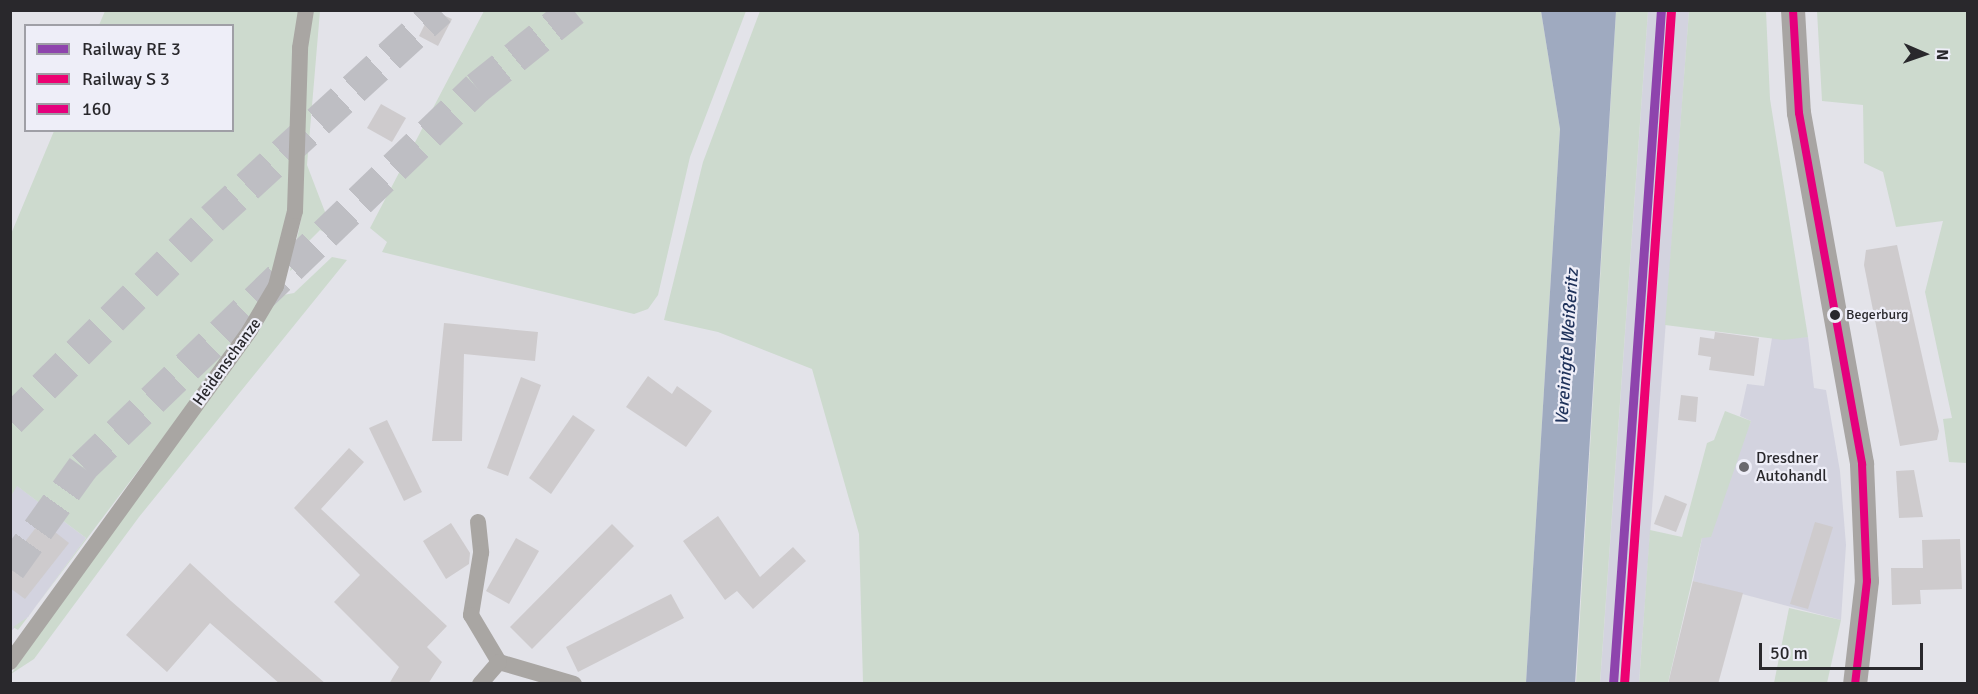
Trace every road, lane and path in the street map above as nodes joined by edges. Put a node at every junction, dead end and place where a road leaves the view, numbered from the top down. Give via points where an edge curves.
1 (306, 10) edge
2 (1793, 10) edge
3 (478, 522) dead end
4 (10, 662) edge
5 (499, 662) junction
6 (480, 684) edge
7 (574, 684) edge
8 (1855, 684) edge

1 - 4 street, Heidenschanze via 299,59 295,211 276,286 250,330
2 - 8 main road via 1799,113 1862,464 1867,581
3 - 5 street via 480,562 471,615
5 - 6 street
5 - 7 street

